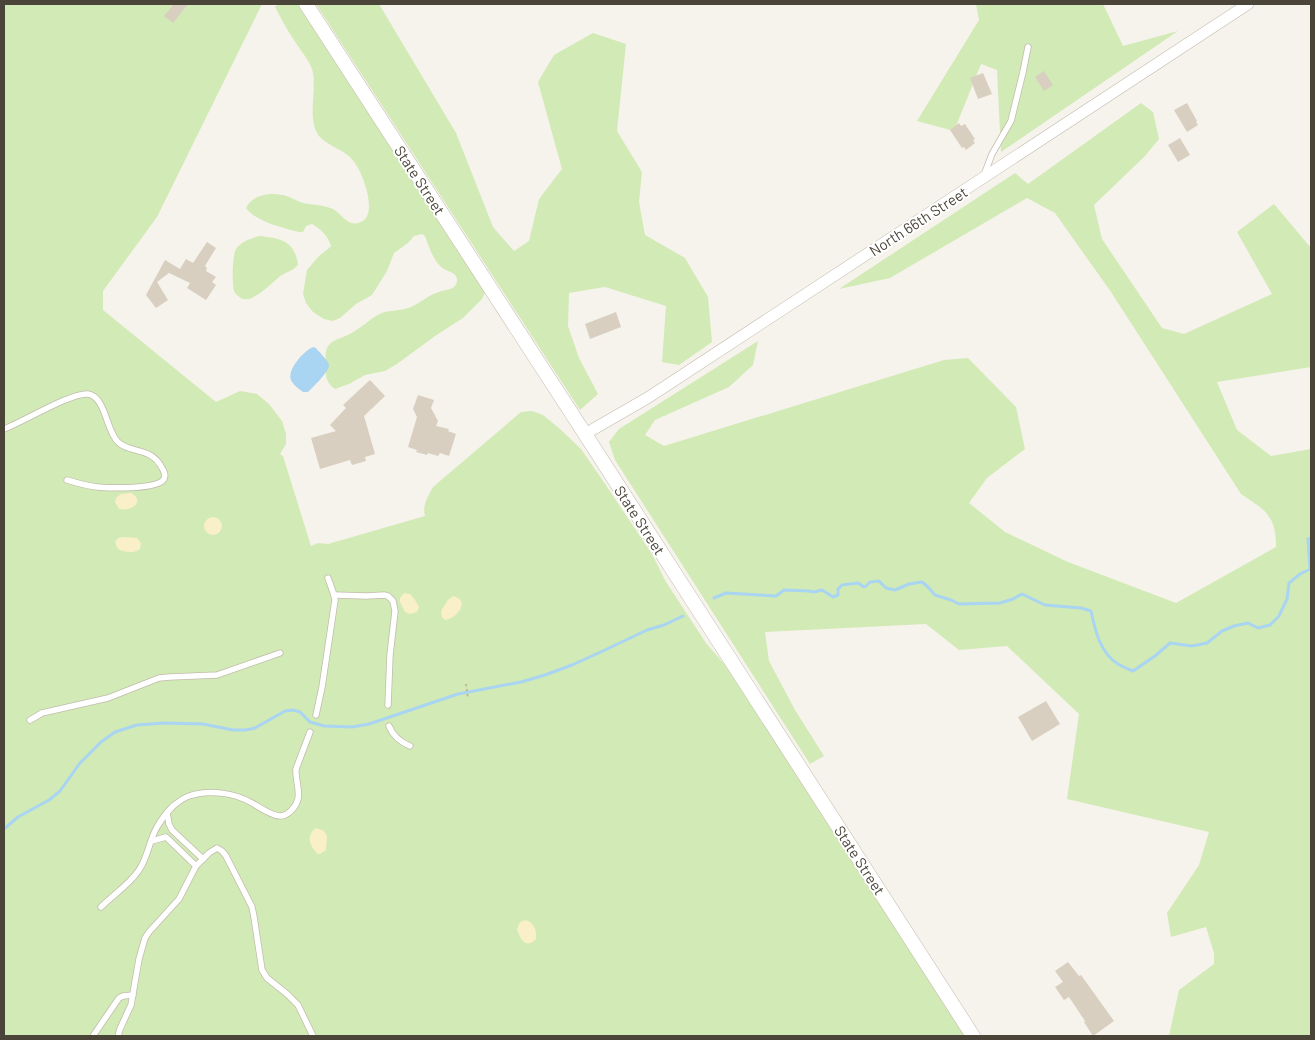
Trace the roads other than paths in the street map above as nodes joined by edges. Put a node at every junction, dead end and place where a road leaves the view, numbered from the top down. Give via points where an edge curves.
1 (306, 4) edge
2 (1248, 4) edge
3 (1028, 47) dead end
4 (982, 179) junction
5 (4, 428) edge
6 (585, 434) junction
7 (67, 480) dead end
8 (328, 578) dead end
9 (334, 595) junction
10 (280, 653) dead end
11 (388, 705) dead end
12 (316, 715) dead end
13 (30, 720) dead end
14 (389, 726) dead end
15 (310, 732) dead end
16 (410, 746) dead end
17 (167, 813) junction
18 (152, 841) junction
19 (203, 859) junction
20 (196, 866) junction
21 (101, 907) dead end
22 (133, 995) junction
23 (93, 1036) edge
24 (118, 1036) edge
25 (313, 1036) edge
26 (973, 1036) edge

1 - 6 street, State Street
2 - 4 street, North 66th Street
3 - 4 lane via 1011,121
4 - 6 street, North 66th Street via 649,397
5 - 7 lane via 88,394 100,403 117,441 153,456 165,473 161,481 144,486 104,488
6 - 26 street, State Street
8 - 9 lane
9 - 11 lane via 384,595 393,601
9 - 12 lane
10 - 13 lane via 217,675 159,678 108,698 42,713
14 - 16 lane via 396,738
15 - 17 lane via 296,768 298,799 286,815 275,816 242,798 216,793 191,795
17 - 18 lane
17 - 19 lane via 172,830
18 - 20 lane via 166,837
18 - 21 lane via 138,872
19 - 20 lane
19 - 25 lane via 217,848 226,856 252,907 262,970 298,1005
20 - 22 lane via 179,899 145,938
22 - 23 lane via 119,998
22 - 24 lane

